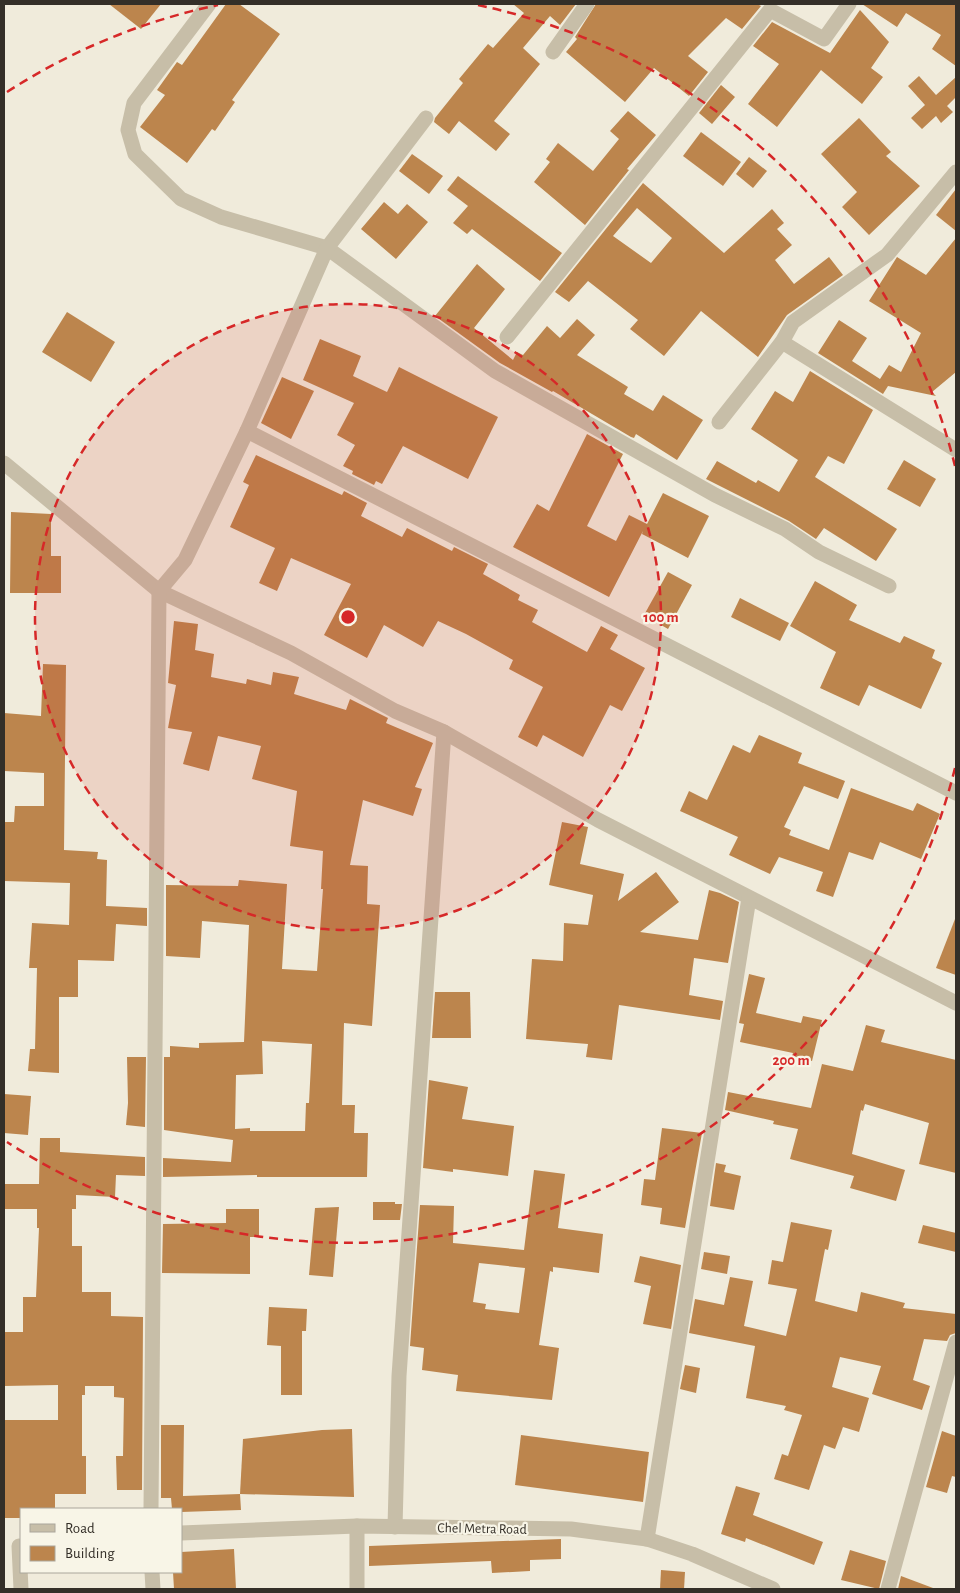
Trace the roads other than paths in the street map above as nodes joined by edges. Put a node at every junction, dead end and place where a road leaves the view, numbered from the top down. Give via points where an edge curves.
1 (209, 4) edge
2 (587, 4) edge
3 (849, 4) edge
4 (553, 52) dead end
5 (426, 118) dead end
6 (956, 172) edge
7 (327, 248) junction
8 (507, 337) dead end
9 (782, 342) junction
10 (719, 422) dead end
11 (247, 431) junction
12 (956, 450) edge
13 (4, 463) edge
14 (889, 586) dead end
15 (160, 591) junction
16 (444, 732) junction
17 (956, 793) edge
18 (749, 898) junction
19 (956, 1003) edge
20 (956, 1342) edge
21 (151, 1508) edge
22 (357, 1526) junction
23 (395, 1527) junction
24 (182, 1533) edge
25 (647, 1540) junction
26 (15, 1547) edge
27 (152, 1573) edge
28 (21, 1589) edge
29 (153, 1589) edge
30 (357, 1589) edge
31 (773, 1589) edge
32 (888, 1589) edge

1 - 7 street via 134,104 128,130 136,154 181,199 221,217
2 - 4 street
3 - 8 street via 824,39 770,10
5 - 7 street
6 - 9 street via 887,255 793,322
7 - 11 street
7 - 14 street via 495,371 715,495 785,530 819,552
9 - 10 street
9 - 12 street
11 - 15 street via 184,560
11 - 17 street
13 - 15 street
15 - 16 street via 290,653 395,711
15 - 21 street
16 - 18 street via 598,820
16 - 23 street via 399,1376
18 - 19 street
18 - 25 street
20 - 32 street
22 - 23 street, Chel Metra Road
22 - 24 street, Chel Metra Road
22 - 30 street
23 - 25 street, Chel Metra Road via 571,1529
25 - 31 street, Chel Metra Road via 692,1554
26 - 28 street
27 - 29 street

